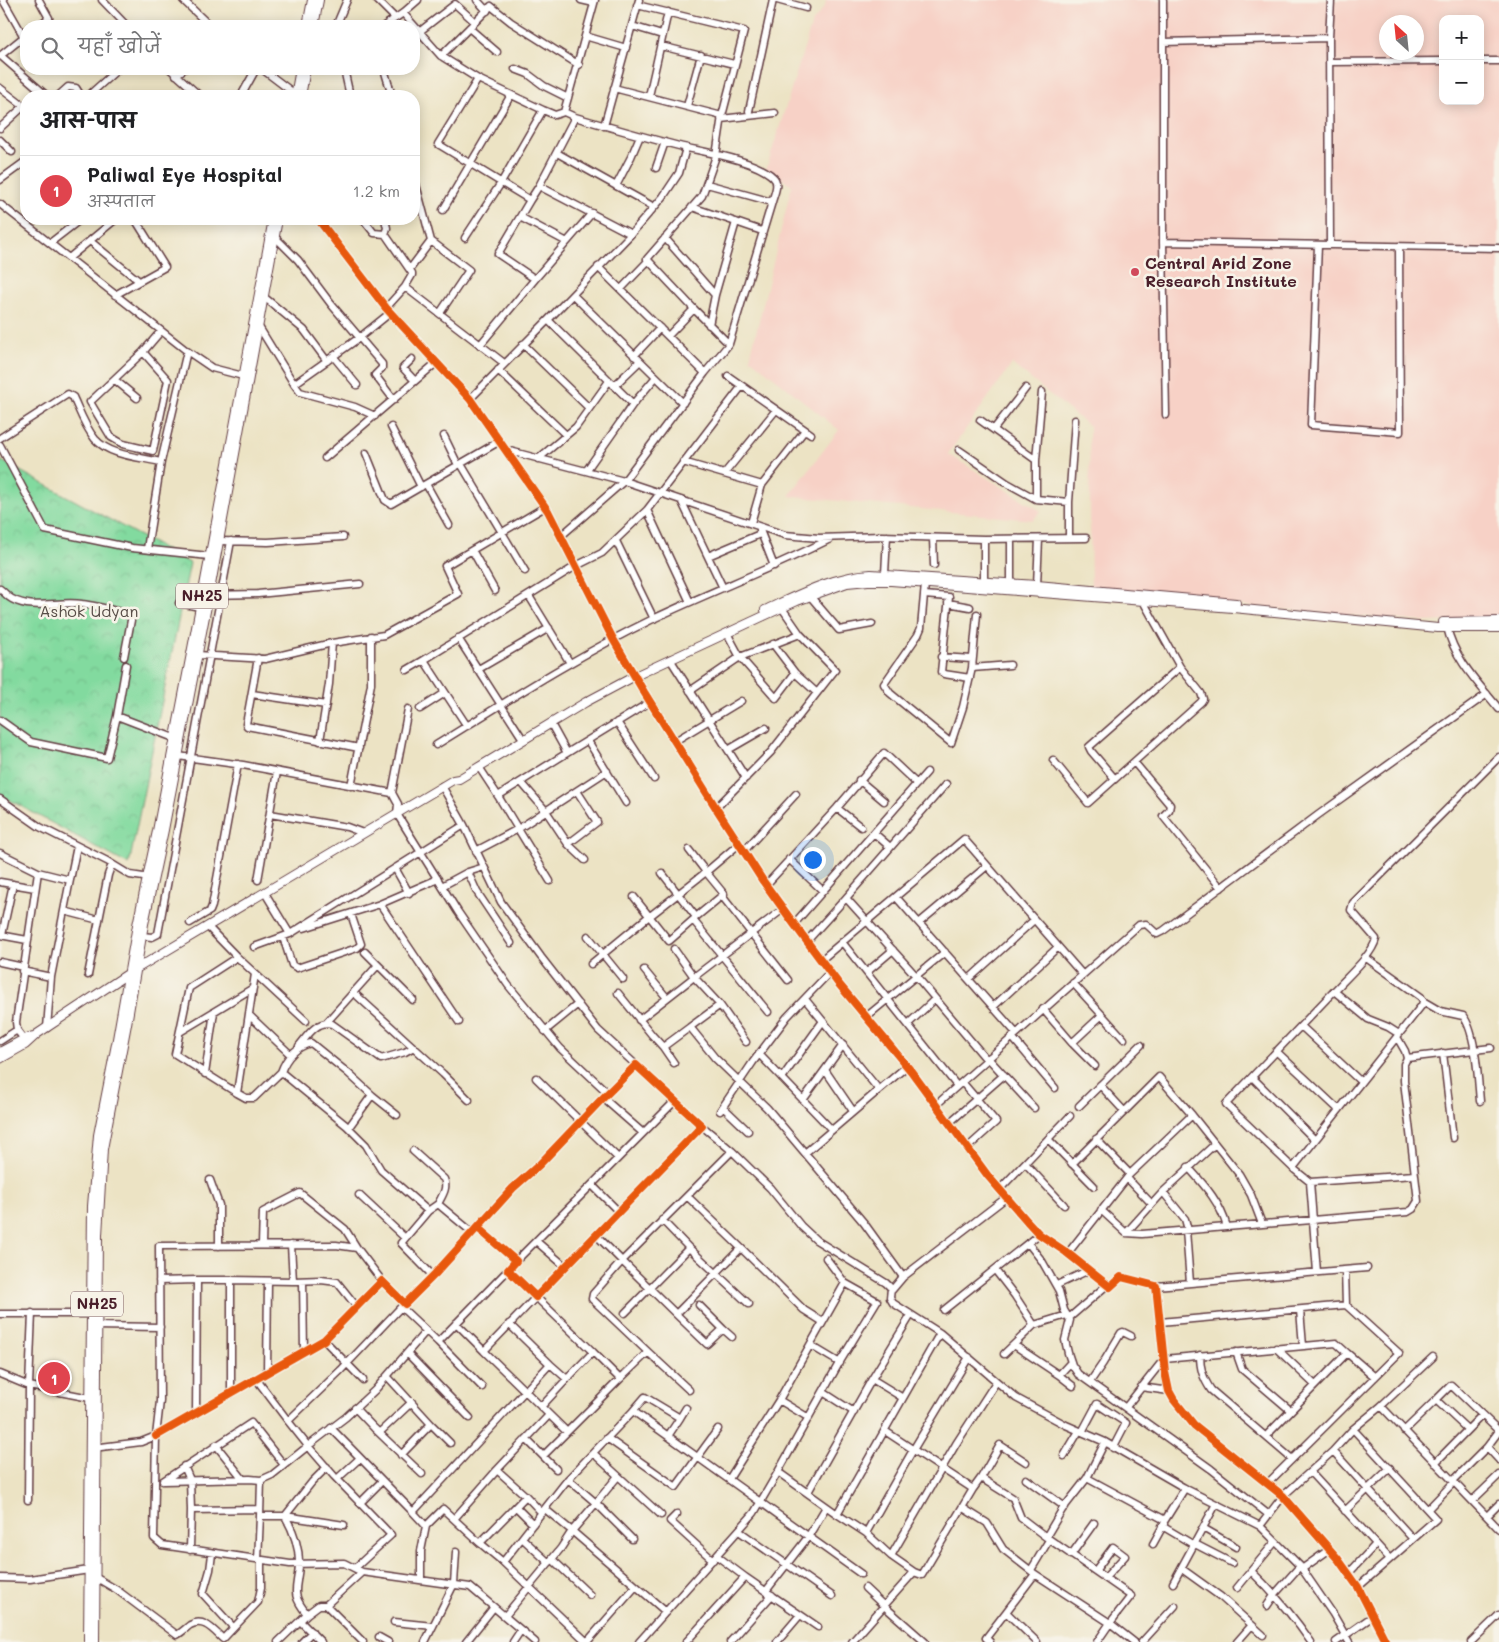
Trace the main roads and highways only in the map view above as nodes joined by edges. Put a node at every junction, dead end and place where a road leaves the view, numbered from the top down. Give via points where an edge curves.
1 (312, 0) edge
2 (319, 0) edge
3 (308, 20) edge
4 (315, 20) edge
5 (299, 75) edge
6 (304, 75) edge
7 (298, 90) edge
8 (299, 90) edge
9 (272, 225) edge
10 (277, 225) edge
11 (246, 377) junction
12 (1011, 587) junction
13 (1499, 620) edge
14 (1499, 628) edge
15 (633, 673) junction
16 (448, 784) junction
17 (151, 878) junction
18 (133, 971) junction
19 (25, 1041) junction
20 (0, 1052) edge
21 (0, 1059) edge
22 (94, 1326) junction
23 (93, 1448) junction
24 (88, 1642) edge
25 (94, 1642) edge

1 - 3 main road
2 - 4 main road
5 - 7 main road
6 - 8 main road
9 - 11 main road, NH25
10 - 11 main road, NH25 via 259,327
11 - 17 main road, NH25 via 174,738
11 - 17 main road, NH25 via 209,595
12 - 13 main road via 1038,585 1202,599 1432,623
12 - 14 main road via 1447,627
12 - 15 main road via 859,581 810,596
12 - 15 main road via 984,581 856,575 788,599
15 - 16 main road
15 - 16 main road via 584,698 456,775
16 - 18 main road
17 - 18 main road, NH25
17 - 18 main road, NH25
18 - 19 main road
18 - 22 main road, NH25 via 103,1150
18 - 22 main road, NH25 via 96,1150 90,1314
19 - 20 main road
19 - 21 main road
22 - 23 main road, NH25
22 - 23 main road, NH25 via 90,1398
23 - 24 main road, NH25
23 - 25 main road, NH25

